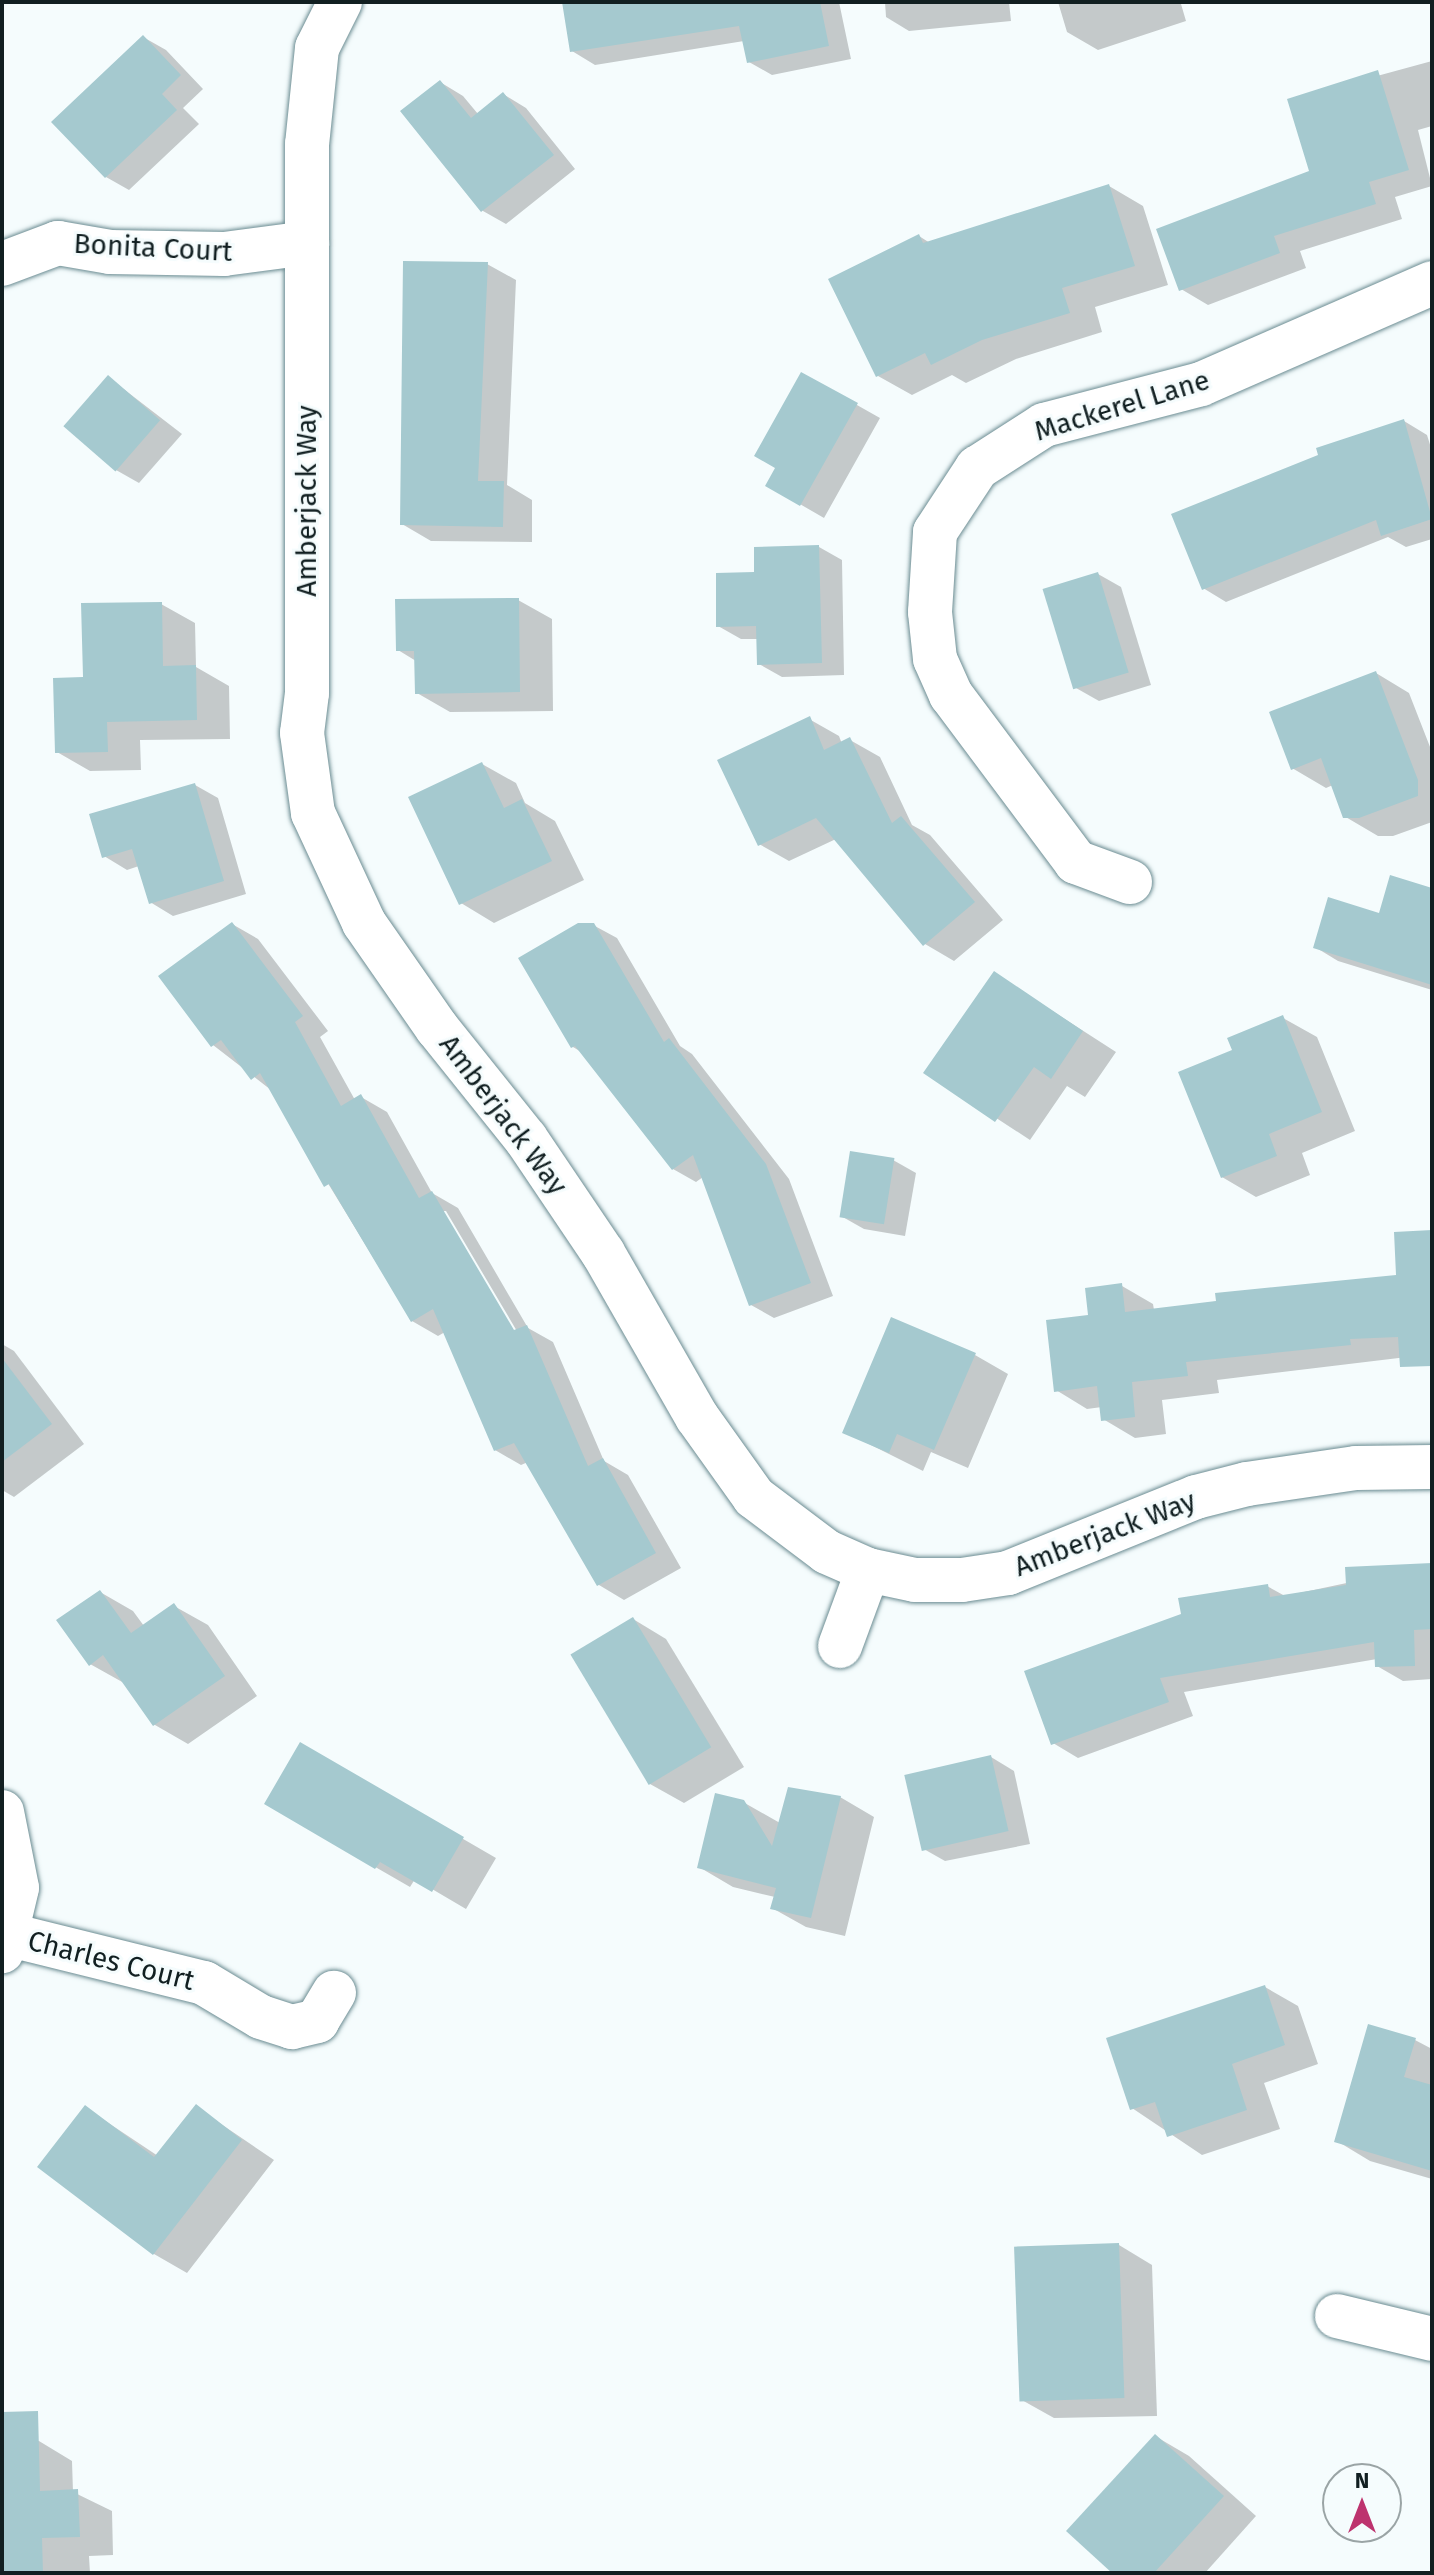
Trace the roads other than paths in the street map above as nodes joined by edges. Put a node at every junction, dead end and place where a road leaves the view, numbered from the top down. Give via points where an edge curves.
1 (340, 2) edge
2 (307, 243) junction
3 (2, 264) edge
4 (1432, 283) edge
5 (1130, 882) dead end
6 (1432, 1467) edge
7 (868, 1570) junction
8 (840, 1646) dead end
9 (2, 1812) edge
10 (4, 1943) edge
11 (334, 1993) dead end
12 (1337, 2316) dead end
13 (1432, 2339) edge

1 - 2 street, Amberjack Way via 317,48 307,144
2 - 3 street, Bonita Court via 224,254 110,252 58,243
2 - 7 street, Amberjack Way via 307,693 302,733 313,813 364,923 437,1028 526,1139 603,1253 697,1417 754,1497 827,1552
4 - 5 street, Mackerel Lane via 1201,384 1044,425 977,468 935,532 930,612 935,659 951,695 1076,862
6 - 7 street, Amberjack Way via 1356,1468 1196,1497 1008,1573 915,1580
7 - 8 street
9 - 10 street via 17,1888
10 - 11 street, Charles Court via 204,1983 261,2017 292,2027 317,2021
12 - 13 street

